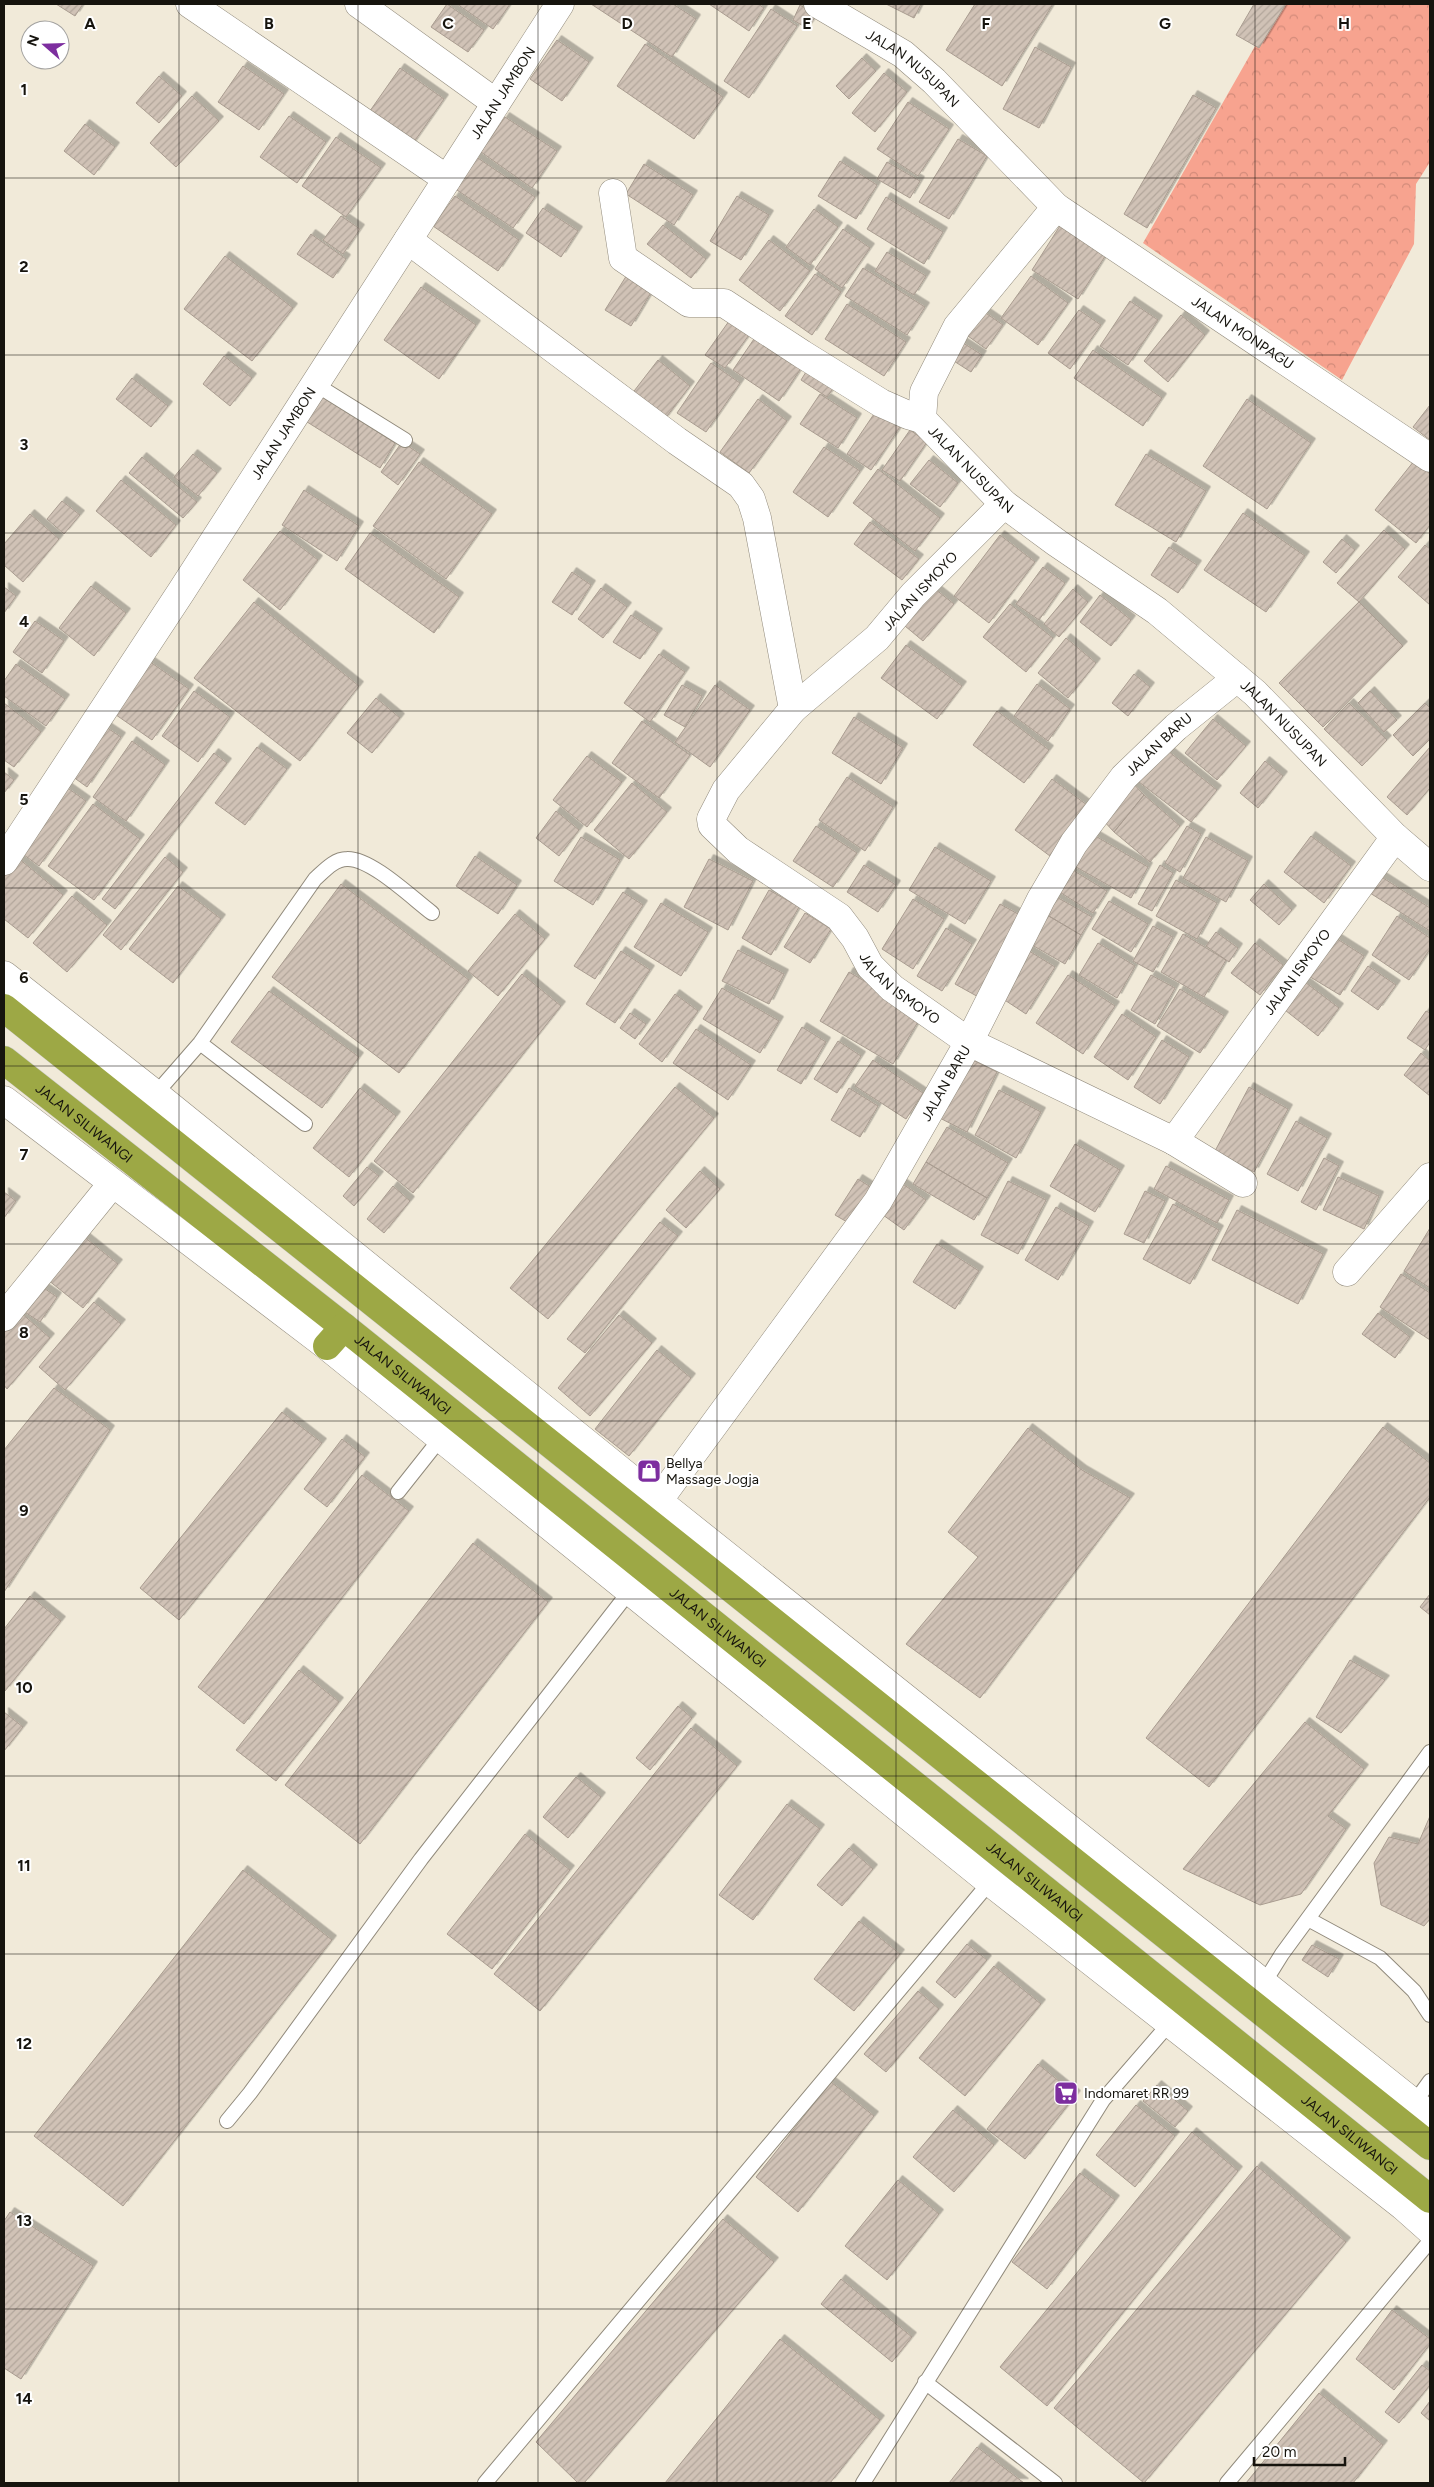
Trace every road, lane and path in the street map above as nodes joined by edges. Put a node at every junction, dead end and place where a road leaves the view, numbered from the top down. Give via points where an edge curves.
1 (190, 4) edge
2 (359, 4) edge
3 (560, 4) edge
4 (818, 4) edge
5 (496, 103) junction
6 (447, 179) junction
7 (613, 193) dead end
8 (1056, 207) junction
9 (408, 240) junction
10 (315, 384) junction
11 (922, 419) junction
12 (406, 440) dead end
13 (1430, 458) edge
14 (1004, 504) junction
15 (1237, 678) junction
16 (793, 709) junction
17 (1395, 837) junction
18 (4, 861) edge
19 (1430, 867) edge
20 (432, 913) dead end
21 (4, 975) edge
22 (4, 1008) edge
23 (969, 1042) junction
24 (200, 1043) junction
25 (4, 1060) edge
26 (4, 1100) edge
27 (147, 1104) junction
28 (305, 1124) dead end
29 (1174, 1140) junction
30 (1430, 1177) edge
31 (1243, 1183) dead end
32 (112, 1184) junction
33 (1347, 1272) dead end
34 (4, 1317) edge
35 (335, 1337) junction
36 (440, 1439) junction
37 (398, 1492) dead end
38 (658, 1502) junction
39 (629, 1592) junction
40 (1430, 1752) edge
41 (990, 1882) junction
42 (1308, 1919) junction
43 (1264, 1983) junction
44 (1430, 2015) edge
45 (1169, 2024) junction
46 (1430, 2081) edge
47 (1422, 2109) edge
48 (226, 2121) dead end
49 (1430, 2146) edge
50 (1417, 2198) edge
51 (1430, 2230) edge
52 (1430, 2241) edge
53 (924, 2382) junction
54 (485, 2483) edge
55 (863, 2483) edge
56 (1055, 2483) edge
57 (1228, 2483) edge

1 - 6 street
2 - 5 street
3 - 5 street, JALAN JAMBON
4 - 8 street, JALAN NUSUPAN via 903,54
5 - 6 street, JALAN JAMBON
6 - 9 street, JALAN JAMBON
7 - 11 street via 622,258 688,303 724,303 881,403
8 - 11 street, JALAN NUSUPAN via 957,327 924,392
8 - 13 street, JALAN MONPAGU
9 - 10 street, JALAN JAMBON
9 - 16 street via 740,485 751,499 757,518
10 - 12 lane
10 - 18 street, JALAN JAMBON
11 - 14 street, JALAN NUSUPAN
14 - 15 street, JALAN NUSUPAN via 1158,611
14 - 16 street, JALAN ISMOYO via 913,595 877,638
15 - 17 street, JALAN NUSUPAN
15 - 23 street, JALAN BARU via 1176,727 1124,777 1074,842 1041,899
16 - 23 street, JALAN ISMOYO via 726,790 711,819 712,825 738,850 833,913 855,938 870,966 892,988
17 - 19 street, JALAN NUSUPAN
17 - 29 street, JALAN ISMOYO
20 - 24 lane via 365,862 347,858 332,863 315,879
21 - 27 street
22 - 27 highway
23 - 29 street, JALAN ISMOYO
23 - 38 street, JALAN BARU via 864,1222
24 - 27 lane
24 - 28 lane
25 - 35 highway, JALAN SILIWANGI
26 - 32 street
27 - 38 street
27 - 49 highway
29 - 31 street
30 - 33 street
32 - 34 street
32 - 35 street
35 - 36 street
35 - 50 highway, JALAN SILIWANGI
36 - 37 lane
36 - 39 street
38 - 43 street
39 - 41 street
39 - 48 lane via 421,1859 250,2093
40 - 42 lane
41 - 45 street
41 - 54 lane
42 - 43 lane
42 - 44 lane via 1380,1958 1414,1991
43 - 47 street
45 - 50 street
45 - 53 lane via 1103,2100
46 - 47 lane
50 - 51 street
52 - 57 lane
53 - 55 lane
53 - 56 lane

